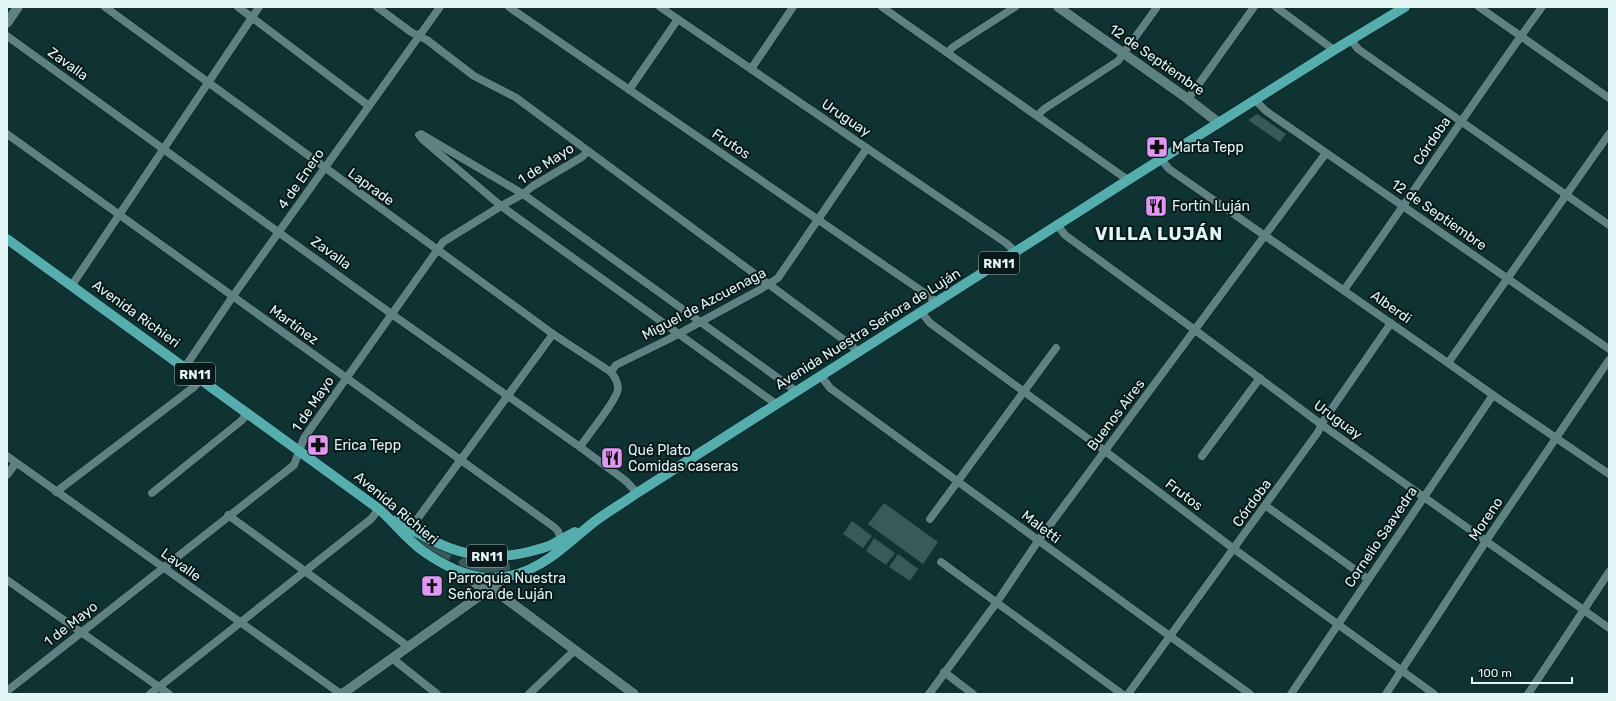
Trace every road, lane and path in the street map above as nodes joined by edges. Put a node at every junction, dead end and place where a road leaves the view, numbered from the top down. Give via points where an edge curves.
1 (18, 7) edge
2 (105, 7) edge
3 (238, 7) edge
4 (259, 7) edge
5 (377, 7) edge
6 (440, 7) edge
7 (509, 7) edge
8 (660, 7) edge
9 (793, 7) edge
10 (882, 7) edge
11 (1015, 7) edge
12 (1058, 7) edge
13 (1156, 7) edge
14 (1254, 7) edge
15 (1276, 7) edge
16 (1405, 7) edge
17 (1479, 7) edge
18 (1542, 7) edge
19 (252, 18) junction
20 (678, 19) junction
21 (7, 23) edge
22 (7, 36) edge
23 (420, 36) junction
24 (1520, 36) junction
25 (1351, 40) junction
26 (1334, 50) junction
27 (948, 52) junction
28 (1124, 54) junction
29 (751, 69) junction
30 (209, 82) junction
31 (629, 90) junction
32 (1609, 98) edge
33 (1188, 99) junction
34 (1256, 100) junction
35 (369, 106) junction
36 (1038, 115) junction
37 (1462, 120) junction
38 (1219, 123) junction
39 (7, 134) edge
40 (1609, 134) edge
41 (867, 148) junction
42 (164, 149) junction
43 (588, 151) junction
44 (1326, 153) junction
45 (1161, 159) junction
46 (324, 168) junction
47 (1128, 180) junction
48 (523, 194) junction
49 (1566, 195) junction
50 (501, 206) junction
51 (1404, 207) junction
52 (119, 215) junction
53 (819, 220) junction
54 (1609, 225) edge
55 (1058, 226) junction
56 (280, 232) junction
57 (1265, 235) junction
58 (7, 238) edge
59 (438, 250) junction
60 (1016, 252) junction
61 (1507, 279) junction
62 (770, 284) junction
63 (72, 285) junction
64 (1344, 290) junction
65 (233, 296) junction
66 (937, 303) junction
67 (921, 312) junction
68 (393, 314) junction
69 (701, 322) junction
70 (1391, 323) junction
71 (1195, 330) junction
72 (552, 334) junction
73 (678, 334) junction
74 (1056, 348) dead end
75 (1609, 349) edge
76 (858, 353) junction
77 (1609, 360) edge
78 (1448, 363) junction
79 (185, 367) junction
80 (610, 372) junction
81 (821, 376) junction
82 (1260, 378) junction
83 (202, 379) junction
84 (346, 379) junction
85 (796, 391) junction
86 (1024, 393) junction
87 (508, 396) junction
88 (1493, 396) junction
89 (776, 404) junction
90 (248, 413) junction
91 (1322, 425) junction
92 (1557, 438) junction
93 (580, 447) junction
94 (300, 450) junction
95 (1105, 451) junction
96 (7, 456) edge
97 (1202, 456) dead end
98 (460, 459) junction
99 (16, 463) junction
100 (1609, 474) edge
101 (7, 475) edge
102 (959, 482) junction
103 (56, 492) junction
104 (152, 493) dead end
105 (637, 494) junction
106 (1424, 497) junction
107 (1266, 506) junction
108 (381, 510) junction
109 (228, 515) junction
110 (930, 519) dead end
111 (595, 521) junction
112 (410, 529) junction
113 (561, 539) junction
114 (1486, 541) junction
115 (1038, 542) junction
116 (1234, 549) junction
117 (459, 552) junction
118 (509, 556) junction
119 (941, 562) dead end
120 (163, 568) junction
121 (452, 568) junction
122 (305, 572) junction
123 (1609, 572) edge
124 (465, 574) junction
125 (509, 577) junction
126 (1368, 579) junction
127 (7, 580) edge
128 (487, 590) junction
129 (997, 602) junction
130 (1583, 610) junction
131 (241, 624) junction
132 (1337, 625) junction
133 (1609, 628) edge
134 (81, 633) junction
135 (1170, 637) junction
136 (409, 647) junction
137 (575, 650) junction
138 (393, 659) junction
139 (944, 672) junction
140 (1401, 672) junction
141 (159, 687) junction
142 (7, 691) edge
143 (150, 694) edge
144 (169, 694) edge
145 (342, 694) edge
146 (437, 694) edge
147 (529, 694) edge
148 (634, 694) edge
149 (929, 694) edge
150 (973, 694) edge
151 (1122, 694) edge
152 (1128, 694) edge
153 (1250, 694) edge
154 (1291, 694) edge
155 (1386, 694) edge
156 (1434, 694) edge
157 (1528, 694) edge

1 - 21 street
2 - 30 street, Laprade
3 - 19 street
4 - 19 street
5 - 23 street
6 - 23 street, 4 de Enero
7 - 31 street, Frutos
8 - 20 street, Uruguay
9 - 29 street
10 - 27 street
11 - 27 street
12 - 28 street, 12 de Septiembre
13 - 28 street
14 - 33 street
15 - 26 street
16 - 25 main road, Avenida Nuestra Señora de Luján / RN11
17 - 24 street
18 - 24 street, Córdoba
19 - 30 street
19 - 35 street
20 - 29 street, Uruguay
20 - 31 street
22 - 42 street, Zavalla
23 - 35 street, 4 de Enero
23 - 43 street via 474,76 515,97
24 - 32 street
24 - 37 street, Córdoba
25 - 26 main road, Avenida Nuestra Señora de Luján / RN11
25 - 37 street via 1358,49
26 - 34 main road, Avenida Nuestra Señora de Luján / RN11
27 - 36 street
28 - 33 street, 12 de Septiembre
28 - 36 street via 1118,61
29 - 41 street, Uruguay
30 - 42 street
30 - 46 street, Laprade
31 - 53 street, Frutos
33 - 38 street, 12 de Septiembre
34 - 38 main road, Avenida Nuestra Señora de Luján / RN11
34 - 44 street, 12 de Septiembre via 1266,111
35 - 46 street, 4 de Enero
36 - 47 street
37 - 49 street
37 - 51 street, Córdoba
38 - 45 main road, Avenida Nuestra Señora de Luján / RN11
39 - 52 street, Martínez
40 - 49 street
41 - 53 street, Miguel de Azcuenaga
41 - 60 street, Uruguay
42 - 52 street
42 - 56 street, Zavalla
43 - 48 street, 1 de Mayo
43 - 62 street
44 - 51 street, 12 de Septiembre
44 - 57 street, Buenos Aires
45 - 47 main road, Avenida Nuestra Señora de Luján / RN11
45 - 57 street, Alberdi via 1169,169
46 - 56 street, 4 de Enero
46 - 59 street, Laprade
47 - 55 main road, Avenida Nuestra Señora de Luján / RN11
48 - 50 street, 1 de Mayo
48 - 50 street via 419,135
48 - 69 street
49 - 54 street
49 - 61 street
50 - 59 street, 1 de Mayo via 444,242
50 - 73 street
51 - 61 street, 12 de Septiembre
51 - 64 street, Córdoba
52 - 63 street
52 - 65 street, Martínez
53 - 62 street, Miguel de Azcuenaga via 778,278
53 - 66 street, Frutos
55 - 60 main road, Avenida Nuestra Señora de Luján / RN11
55 - 71 street, Uruguay via 1065,235
56 - 65 street, 4 de Enero
56 - 68 street, Zavalla
57 - 64 street, Alberdi
57 - 71 street, Buenos Aires
58 - 63 main road, Avenida Richieri / RN11
59 - 68 street, 1 de Mayo
59 - 72 street, Laprade
60 - 66 main road, Avenida Nuestra Señora de Luján / RN11
61 - 75 street, 12 de Septiembre
61 - 78 street
62 - 69 street, Miguel de Azcuenaga
62 - 76 street
63 - 79 main road, Avenida Richieri / RN11
64 - 70 street, Alberdi
65 - 79 street, 4 de Enero
65 - 84 street, Martínez
66 - 67 main road, Avenida Nuestra Señora de Luján / RN11
67 - 76 main road, Avenida Nuestra Señora de Luján / RN11
67 - 86 street, Frutos via 930,323
68 - 84 street, 1 de Mayo
68 - 87 street, Zavalla
69 - 73 street, Miguel de Azcuenaga
69 - 85 street
70 - 78 street, Alberdi
70 - 91 street, Córdoba
71 - 82 street, Uruguay
71 - 95 street, Buenos Aires
72 - 80 street, Laprade
72 - 87 street
73 - 80 street, Miguel de Azcuenaga via 616,365
73 - 89 street
74 - 86 street
76 - 81 main road, Avenida Nuestra Señora de Luján / RN11
77 - 92 street, Moreno
78 - 88 street, Alberdi
79 - 83 main road, Avenida Richieri / RN11
80 - 93 street via 615,377 618,389 616,395
81 - 85 main road, Avenida Nuestra Señora de Luján / RN11
81 - 102 street, Maletti via 830,388
82 - 91 street, Uruguay
82 - 97 street
83 - 90 main road, Avenida Richieri / RN11
83 - 103 street
84 - 94 street, 1 de Mayo via 304,438
84 - 98 street, Martínez
85 - 89 main road, Avenida Nuestra Señora de Luján / RN11
86 - 95 street, Frutos
86 - 102 street
87 - 93 street, Zavalla
87 - 98 street
88 - 92 street, Alberdi
88 - 106 street, Cornelio Saavedra
89 - 105 main road, Avenida Nuestra Señora de Luján / RN11
90 - 94 main road, Avenida Richieri / RN11
90 - 104 street
91 - 106 street, Uruguay
91 - 107 street, Córdoba
92 - 100 street, Alberdi
92 - 114 street, Moreno
93 - 105 street, Zavalla via 626,481
94 - 108 main road, Avenida Richieri / RN11
94 - 109 street, 1 de Mayo via 294,465
95 - 115 street, Buenos Aires
95 - 116 street, Frutos
96 - 99 street, Lavalle
98 - 112 street
98 - 113 street, Martínez via 558,531
99 - 101 street
99 - 103 street, Lavalle
102 - 110 street
102 - 115 street, Maletti
103 - 120 street, Lavalle
105 - 111 main road, Avenida Nuestra Señora de Luján / RN11
106 - 114 street, Uruguay
106 - 126 street, Cornelio Saavedra
107 - 116 street, Córdoba
107 - 126 street
108 - 112 main road, RN11
108 - 121 main road, Avenida Richieri / RN11 via 422,550
108 - 122 street
109 - 120 street, 1 de Mayo
109 - 122 street
111 - 113 main road, RN11
111 - 125 main road, Avenida Nuestra Señora de Luján / RN11 via 542,563
112 - 117 main road, RN11
113 - 118 main road, RN11 via 542,548
114 - 130 street, Uruguay
114 - 140 street, Moreno
115 - 129 street, Buenos Aires
115 - 135 street, Maletti
116 - 132 street, Frutos
116 - 135 street, Córdoba
117 - 118 main road, RN11
117 - 121 main road, RN11 via 452,559
118 - 125 main road, RN11 via 516,565 515,571
119 - 129 street
120 - 131 street, Lavalle
120 - 134 street, 1 de Mayo
121 - 124 main road, Avenida Richieri / RN11
122 - 131 street
122 - 136 street
123 - 130 street
124 - 125 main road, Avenida Nuestra Señora de Luján / RN11 via 483,578
124 - 128 street, Avenida Richieri
125 - 128 street
126 - 132 street, Cornelio Saavedra
127 - 134 street
128 - 136 street
128 - 137 street, Avenida Richieri via 501,595
129 - 139 street, Buenos Aires
129 - 151 street
130 - 133 street, Uruguay
130 - 157 street
131 - 141 street
131 - 145 street, Lavalle
132 - 140 street, Frutos
132 - 154 street, Cornelio Saavedra
134 - 141 street
134 - 142 street, 1 de Mayo
135 - 152 street, Córdoba
135 - 153 street, Maletti
136 - 138 street
137 - 147 street
137 - 148 street, Avenida Richieri
138 - 145 street
138 - 146 street
139 - 149 street, Buenos Aires
139 - 150 street
140 - 155 street, Moreno
140 - 156 street, Frutos
141 - 143 street
141 - 144 street

